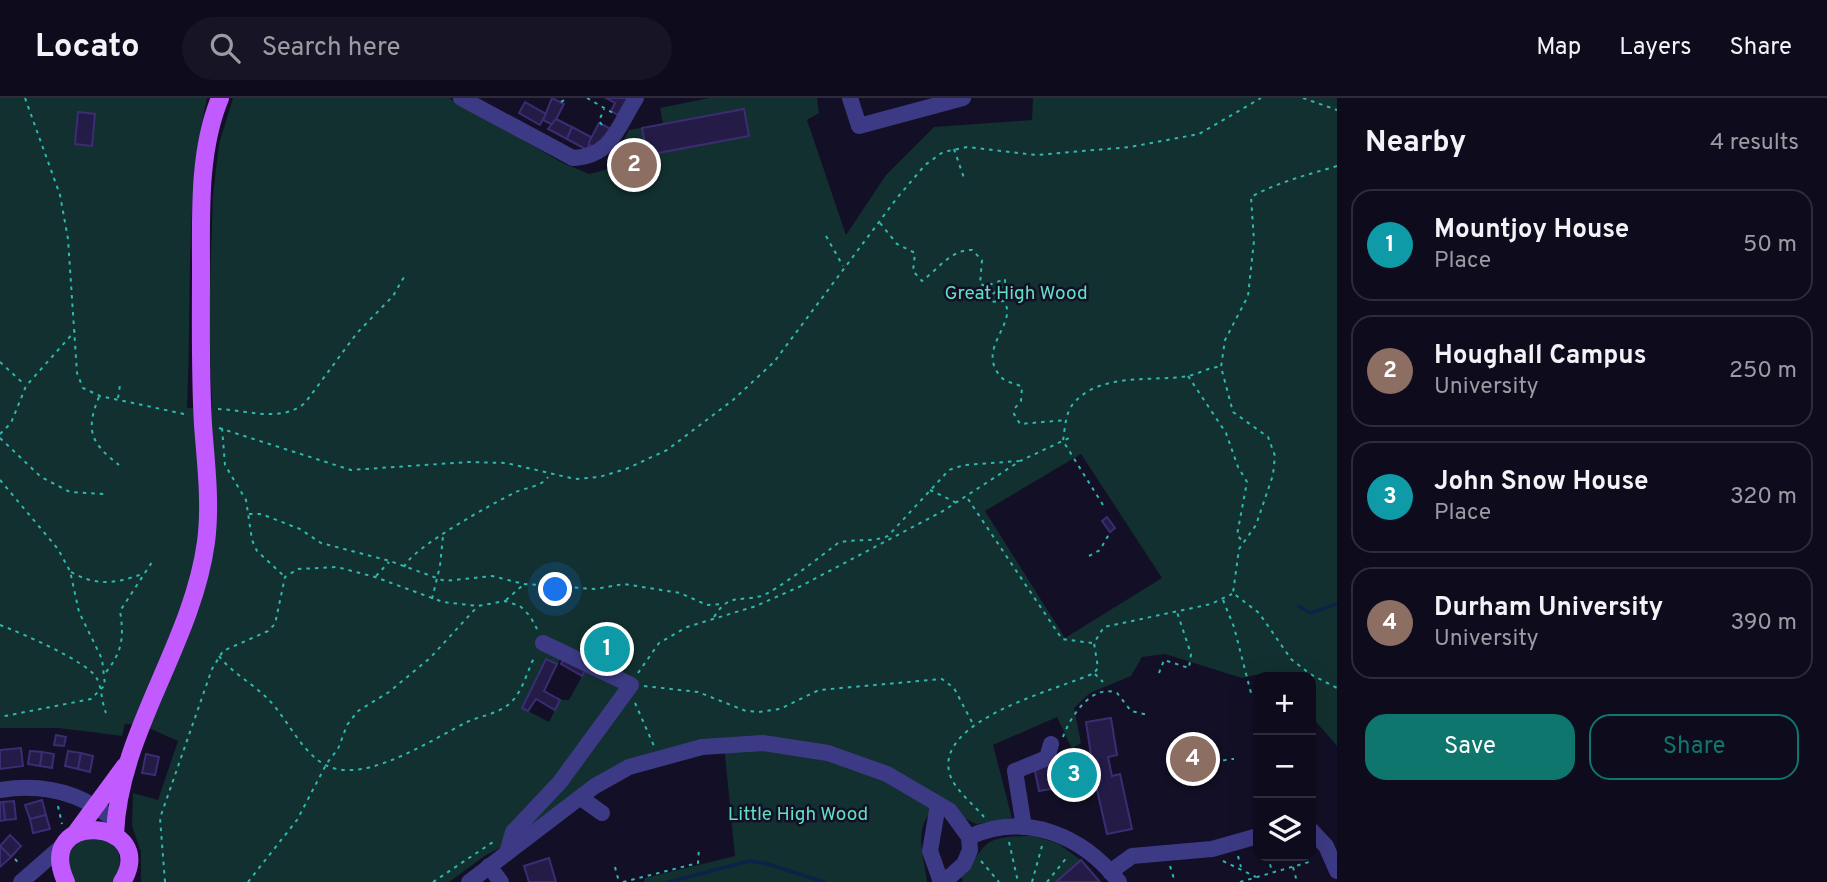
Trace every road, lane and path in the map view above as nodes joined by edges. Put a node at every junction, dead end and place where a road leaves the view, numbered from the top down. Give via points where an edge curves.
1 (25, 98) edge
2 (220, 98) edge
3 (461, 98) edge
4 (567, 98) edge
5 (587, 98) edge
6 (636, 98) edge
7 (852, 98) edge
8 (963, 98) edge
9 (1261, 98) edge
10 (1303, 98) edge
11 (561, 102) dead end
12 (605, 108) junction
13 (1337, 110) edge
14 (623, 118) junction
15 (602, 125) dead end
16 (954, 148) junction
17 (1337, 166) edge
18 (965, 181) dead end
19 (880, 222) junction
20 (826, 236) dead end
21 (844, 267) junction
22 (404, 277) dead end
23 (76, 330) junction
24 (0, 362) edge
25 (1221, 367) junction
26 (1188, 376) junction
27 (120, 385) dead end
28 (26, 386) junction
29 (100, 396) junction
30 (118, 399) junction
31 (191, 408) dead end
32 (212, 409) dead end
33 (1066, 420) junction
34 (213, 426) dead end
35 (222, 428) junction
36 (0, 436) edge
37 (1071, 437) dead end
38 (1063, 441) junction
39 (1020, 461) junction
40 (119, 465) dead end
41 (549, 475) junction
42 (0, 480) edge
43 (929, 489) junction
44 (104, 494) dead end
45 (967, 498) junction
46 (957, 503) junction
47 (1103, 505) dead end
48 (249, 514) junction
49 (1109, 534) dead end
50 (442, 535) junction
51 (888, 538) junction
52 (1244, 543) junction
53 (1089, 556) dead end
54 (154, 559) dead end
55 (390, 561) junction
56 (404, 568) junction
57 (70, 571) junction
58 (143, 574) junction
59 (375, 577) junction
60 (285, 578) junction
61 (437, 579) junction
62 (524, 584) junction
63 (1233, 593) junction
64 (432, 599) junction
65 (1222, 599) junction
66 (505, 601) junction
67 (722, 604) junction
68 (478, 606) junction
69 (1177, 611) junction
70 (714, 617) junction
71 (0, 625) edge
72 (543, 643) junction
73 (1094, 643) junction
74 (219, 656) junction
75 (105, 672) junction
76 (1094, 673) junction
77 (1159, 673) dead end
78 (1103, 682) dead end
79 (629, 687) junction
80 (1337, 688) edge
81 (99, 694) junction
82 (1252, 697) dead end
83 (106, 713) dead end
84 (1148, 715) dead end
85 (0, 717) edge
86 (974, 726) junction
87 (1051, 744) joint
88 (658, 757) junction
89 (1234, 759) dead end
90 (127, 762) junction
91 (327, 763) junction
92 (1191, 771) dead end
93 (43, 786) junction
94 (0, 790) edge
95 (581, 798) junction
96 (938, 805) junction
97 (94, 806) junction
98 (602, 813) dead end
99 (115, 827) junction
100 (1024, 827) junction
101 (1000, 829) junction
102 (1045, 830) junction
103 (513, 832) junction
104 (68, 835) junction
105 (1316, 835) edge
106 (1253, 837) edge
107 (1077, 843) junction
108 (970, 844) junction
109 (699, 848) dead end
110 (1212, 849) junction
111 (508, 853) junction
112 (1167, 854) junction
113 (15, 859) dead end
114 (1239, 861) dead end
115 (1269, 861) edge
116 (1309, 862) dead end
117 (21, 865) dead end
118 (489, 866) junction
119 (615, 867) dead end
120 (1293, 867) junction
121 (1336, 867) edge
122 (1242, 868) junction
123 (1273, 873) junction
124 (1114, 877) edge
125 (1257, 877) junction
126 (21, 882) edge
127 (66, 882) edge
128 (122, 882) edge
129 (165, 882) edge
130 (248, 882) edge
131 (433, 882) edge
132 (468, 882) edge
133 (501, 882) edge
134 (619, 882) edge
135 (624, 882) edge
136 (943, 882) edge
137 (999, 882) edge
138 (1018, 882) edge
139 (1032, 882) edge
140 (1047, 882) edge
141 (1175, 882) edge
142 (1240, 882) edge
143 (1297, 882) edge

1 - 23 path via 60,195
2 - 90 main road via 209,137 201,228 206,541 196,594
3 - 14 street via 573,158 593,157 607,147
4 - 11 path
5 - 12 path
6 - 14 street
7 - 8 street via 859,126
9 - 16 path via 1199,134 1130,147 1036,155
10 - 13 path
12 - 14 path
12 - 15 path via 599,121
16 - 18 path
16 - 19 path via 925,165
17 - 25 path via 1275,184 1251,197 1254,241 1248,296 1225,340
19 - 21 path
19 - 33 path via 897,244 915,253 913,271 922,281 965,250 978,253 982,260 980,284 1005,279 989,297 989,302 1003,301 1007,306 992,351 1001,376 1022,387 1016,421
20 - 21 path
21 - 41 path via 774,362 667,450 599,477
22 - 32 path via 294,412
23 - 28 path
23 - 29 path via 77,373 83,388
24 - 28 path
25 - 26 path
25 - 52 path via 1233,412 1268,437 1275,456 1267,497
26 - 33 path via 1139,379 1088,391 1072,405
26 - 52 path via 1226,433 1247,482 1237,535
27 - 30 path
28 - 36 path via 11,423
29 - 30 path
29 - 40 path via 90,417 92,430 103,452
30 - 31 path via 192,416
33 - 38 path
34 - 35 path
35 - 41 path via 351,470 468,462 506,463
35 - 48 path via 225,465 241,489
36 - 44 path via 41,477 70,492
37 - 38 path
38 - 39 path
38 - 47 path
39 - 43 path via 964,465 949,471
39 - 45 path
41 - 50 path
42 - 57 path via 39,523
43 - 46 path
43 - 51 path
45 - 46 path
45 - 73 path via 1062,639
46 - 51 path
48 - 55 path via 300,529 321,542
48 - 60 path via 257,551
49 - 53 path via 1100,550
50 - 56 path
50 - 61 path
51 - 67 path via 838,543 776,589
51 - 70 path via 776,598
52 - 63 path via 1239,549
54 - 58 path
55 - 56 path
55 - 59 path
56 - 61 path
57 - 58 path via 108,584
57 - 75 path via 79,611
58 - 75 path via 120,611 124,639 116,660
59 - 60 path via 337,567 298,569
59 - 64 path
60 - 74 path via 275,624
61 - 62 path via 492,576
61 - 64 path
62 - 66 path
62 - 67 path via 595,589 624,584 680,593 707,605
63 - 65 path
63 - 80 path via 1259,614 1291,659
64 - 68 path
65 - 69 path
65 - 82 path
66 - 68 path
66 - 72 path via 530,616
67 - 70 path
68 - 91 path via 430,658 390,692 358,711
69 - 73 path via 1104,628
69 - 77 path via 1191,654 1189,668 1164,660
70 - 79 path via 659,643
71 - 81 path via 91,670
72 - 79 street
72 - 91 path via 514,700 495,713 467,722 418,749 363,768 337,769
73 - 76 path via 1098,668
74 - 91 path via 269,699 316,760
74 - 129 path via 160,818
75 - 81 path via 106,685
76 - 78 path
76 - 86 path via 1015,701
79 - 86 path via 682,690 759,712 780,709 819,690 942,679 954,688
79 - 88 path
79 - 103 street via 560,782
81 - 83 path
81 - 85 path via 77,703
84 - 87 path via 1130,711 1117,693 1102,692 1084,703 1061,741
86 - 101 path via 951,752 951,778
87 - 100 street via 1046,758 1015,771
88 - 95 street via 629,768
88 - 96 street via 724,744 811,749 887,774
89 - 92 path via 1219,759 1205,770
90 - 97 main road
90 - 99 main road
91 - 130 path via 297,820
93 - 94 street
93 - 97 street
93 - 104 path via 60,810
95 - 98 street
95 - 111 street
96 - 108 street via 960,821
96 - 136 street via 930,851
97 - 99 street
97 - 104 main road
99 - 104 main road
99 - 128 main road via 128,853
100 - 101 street
100 - 102 street
101 - 108 street
101 - 138 path
102 - 107 street
102 - 139 path
103 - 111 street
103 - 131 path
104 - 126 street
104 - 127 main road via 60,863
105 - 121 street
106 - 110 street
107 - 124 street
107 - 140 path
108 - 136 street via 964,864
108 - 137 path
109 - 135 path via 698,863
110 - 112 street
110 - 122 path via 1215,858
111 - 118 street
112 - 124 street via 1132,856
112 - 141 path
113 - 117 path
114 - 122 path
115 - 123 path
116 - 120 path
118 - 132 street
118 - 133 street
119 - 134 path
120 - 123 path
120 - 143 path
122 - 125 path
123 - 125 path
125 - 142 path

